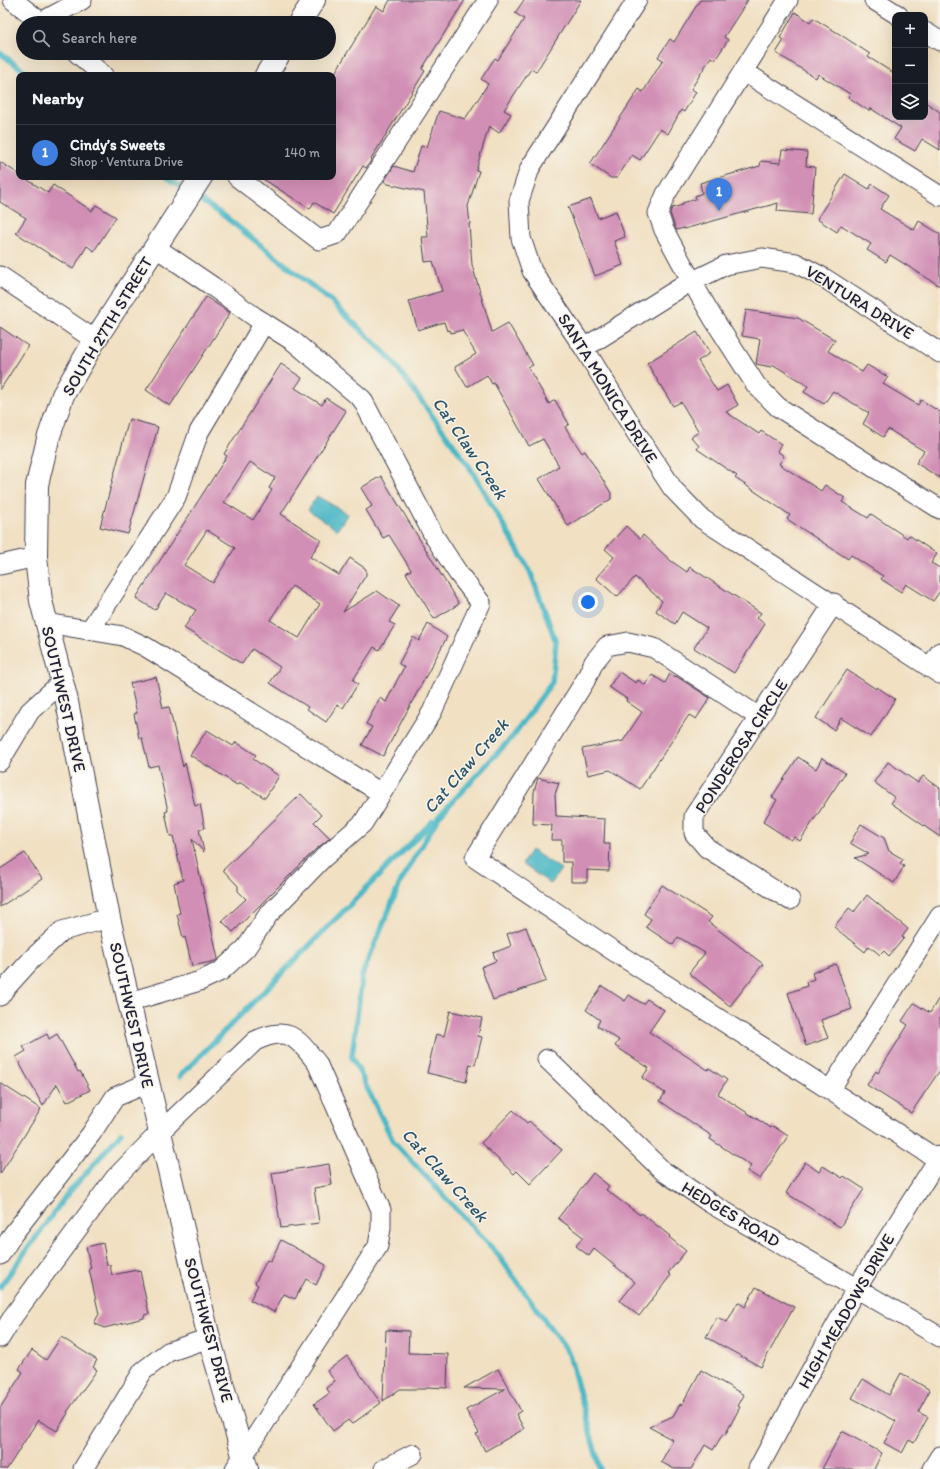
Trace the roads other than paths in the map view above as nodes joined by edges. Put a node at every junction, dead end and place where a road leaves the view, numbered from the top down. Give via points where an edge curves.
1 (13, 0) edge
2 (82, 0) edge
3 (314, 0) edge
4 (488, 0) edge
5 (637, 0) edge
6 (788, 0) edge
7 (874, 0) edge
8 (893, 12) edge
9 (33, 16) edge
10 (52, 16) edge
11 (304, 16) edge
12 (928, 34) edge
13 (940, 42) edge
14 (85, 60) edge
15 (276, 60) edge
16 (743, 71) junction
17 (99, 72) edge
18 (268, 72) edge
19 (199, 180) edge
20 (241, 180) edge
21 (940, 196) edge
22 (155, 247) junction
23 (0, 276) edge
24 (692, 282) junction
25 (264, 323) junction
26 (95, 340) junction
27 (584, 348) junction
28 (940, 353) edge
29 (940, 509) edge
30 (36, 558) junction
31 (0, 565) edge
32 (834, 603) junction
33 (47, 623) junction
34 (90, 630) junction
35 (937, 665) edge
36 (62, 682) junction
37 (759, 717) junction
38 (0, 761) edge
39 (381, 793) junction
40 (790, 900) dead end
41 (940, 916) edge
42 (109, 918) junction
43 (0, 996) edge
44 (129, 1002) junction
45 (547, 1058) dead end
46 (148, 1083) junction
47 (830, 1090) junction
48 (160, 1132) junction
49 (939, 1159) edge
50 (0, 1255) edge
51 (856, 1289) junction
52 (940, 1337) edge
53 (0, 1338) edge
54 (209, 1338) junction
55 (413, 1454) dead end
56 (940, 1456) edge
57 (242, 1465) edge
58 (83, 1469) edge
59 (384, 1469) edge
60 (758, 1469) edge
61 (932, 1469) edge

1 - 9 street
2 - 10 street
3 - 11 main road
4 - 20 street via 338,234 320,240
5 - 27 street, SANTA MONICA DRIVE via 530,168 519,201 521,238 532,270
6 - 16 street
7 - 8 street
12 - 13 street
14 - 17 street
15 - 18 main road
16 - 21 street
16 - 24 street via 666,194 658,213 664,230
19 - 22 main road, SOUTH 27TH STREET
22 - 25 street
22 - 26 main road, SOUTH 27TH STREET
23 - 26 street
24 - 27 street, VENTURA DRIVE
24 - 28 street, VENTURA DRIVE via 726,265 762,258 796,263 824,278
24 - 29 street via 756,385 778,407
25 - 34 street via 199,432 176,497
25 - 39 street via 293,341 362,399 434,536 480,603 432,712
26 - 30 main road, SOUTH 27TH STREET via 63,395 48,439 37,485
27 - 32 street, SANTA MONICA DRIVE via 634,431 673,488 702,519
30 - 31 street
30 - 33 main road, SOUTHWEST DRIVE via 41,601
32 - 35 street, SANTA MONICA DRIVE
32 - 37 street, PONDEROSA CIRCLE
33 - 34 street
33 - 36 main road, SOUTHWEST DRIVE
34 - 39 street via 123,636 146,647
36 - 38 street via 30,711
36 - 42 main road, SOUTHWEST DRIVE
37 - 40 street, PONDEROSA CIRCLE via 694,816 694,833 707,848
37 - 47 street via 654,648 628,642 607,646 594,662 581,688 475,858 612,950
39 - 44 street via 363,823 323,858 268,916 246,948 221,971 200,981
41 - 47 street
42 - 43 street via 62,931
42 - 44 main road, SOUTHWEST DRIVE
44 - 46 main road, SOUTHWEST DRIVE
45 - 51 street, HEDGES ROAD via 663,1171 710,1203
46 - 48 main road, SOUTHWEST DRIVE
46 - 50 street via 116,1097
47 - 49 street
48 - 53 street via 115,1178 14,1315
48 - 54 main road, SOUTHWEST DRIVE
48 - 57 street via 255,1041 281,1033 302,1045 317,1063 381,1210 378,1246
49 - 51 street, HIGH MEADOWS DRIVE
51 - 52 street, HEDGES ROAD
51 - 60 street, HIGH MEADOWS DRIVE
54 - 57 main road, SOUTHWEST DRIVE
54 - 58 street via 168,1352 143,1371
55 - 59 street
56 - 61 street

